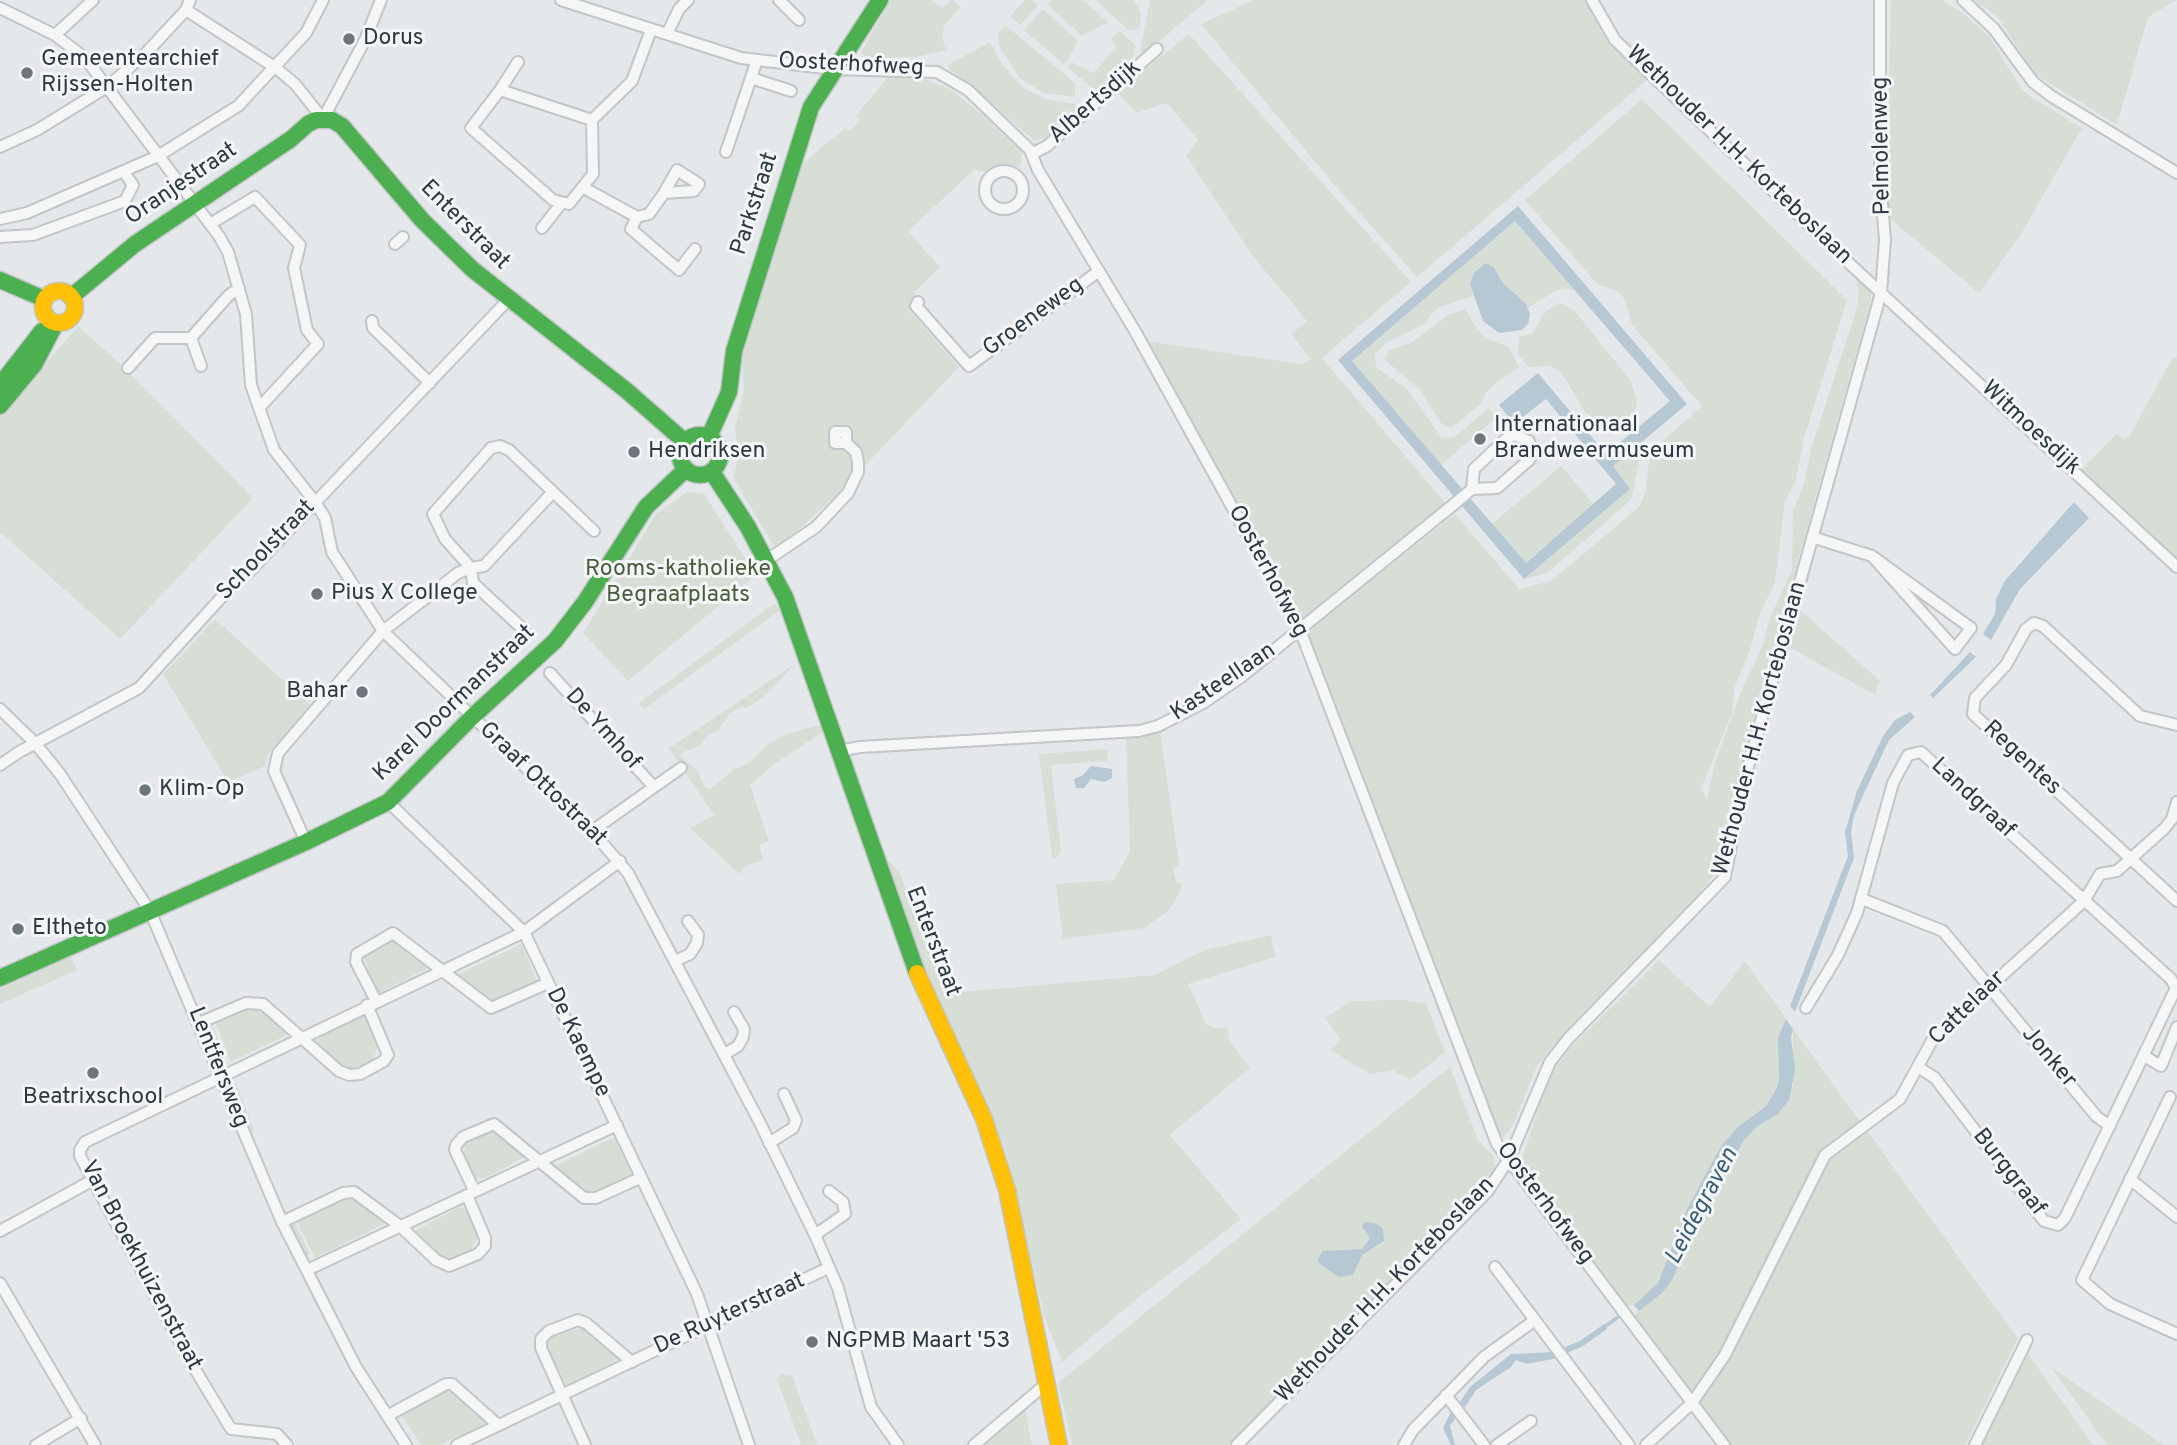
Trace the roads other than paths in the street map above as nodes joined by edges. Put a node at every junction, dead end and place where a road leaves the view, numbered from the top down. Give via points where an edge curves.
1 (93, 0) edge
2 (323, 0) edge
3 (381, 0) edge
4 (561, 0) edge
5 (688, 0) edge
6 (779, 0) edge
7 (880, 0) edge
8 (1592, 0) edge
9 (1880, 0) edge
10 (1963, 0) edge
11 (188, 5) edge
12 (0, 8) edge
13 (799, 20) dead end
14 (651, 30) junction
15 (667, 34) junction
16 (55, 35) junction
17 (1157, 49) dead end
18 (757, 60) junction
19 (517, 62) dead end
20 (276, 68) junction
21 (833, 69) junction
22 (751, 78) junction
23 (107, 87) junction
24 (500, 90) junction
25 (791, 91) dead end
26 (323, 119) junction
27 (592, 120) junction
28 (0, 147) edge
29 (726, 152) dead end
30 (1032, 154) junction
31 (158, 156) junction
32 (124, 172) junction
33 (2177, 173) edge
34 (1015, 174) dead end
35 (584, 188) junction
36 (664, 194) dead end
37 (192, 204) junction
38 (562, 204) junction
39 (637, 217) junction
40 (0, 219) edge
41 (209, 224) junction
42 (542, 228) dead end
43 (0, 237) edge
44 (695, 249) dead end
45 (1099, 271) junction
46 (0, 280) edge
47 (239, 288) junction
48 (1881, 293) junction
49 (71, 297) junction
50 (44, 299) junction
51 (508, 300) junction
52 (918, 302) dead end
53 (52, 321) junction
54 (372, 321) dead end
55 (191, 338) junction
56 (201, 366) dead end
57 (128, 368) dead end
58 (430, 383) junction
59 (0, 386) edge
60 (0, 406) edge
61 (259, 408) junction
62 (709, 437) junction
63 (684, 442) junction
64 (846, 443) dead end
65 (685, 470) junction
66 (712, 472) junction
67 (1472, 489) junction
68 (552, 493) junction
69 (315, 502) junction
70 (594, 531) dead end
71 (1812, 537) junction
72 (1872, 556) junction
73 (767, 560) junction
74 (2177, 567) edge
75 (471, 568) junction
76 (1300, 630) junction
77 (383, 631) junction
78 (525, 631) dead end
79 (550, 673) dead end
80 (0, 709) edge
81 (471, 718) junction
82 (2177, 725) edge
83 (36, 743) junction
84 (839, 751) junction
85 (0, 765) edge
86 (681, 768) dead end
87 (654, 787) junction
88 (388, 802) junction
89 (2177, 802) edge
90 (592, 831) junction
91 (306, 842) junction
92 (2130, 859) junction
93 (620, 861) junction
94 (1862, 899) junction
95 (2084, 901) junction
96 (2177, 901) edge
97 (150, 911) junction
98 (688, 921) dead end
99 (524, 932) junction
100 (675, 961) junction
101 (440, 971) junction
102 (0, 978) edge
103 (548, 982) junction
104 (1989, 986) junction
105 (371, 1003) junction
106 (1807, 1008) dead end
107 (734, 1012) dead end
108 (199, 1023) junction
109 (2177, 1027) edge
110 (301, 1036) junction
111 (725, 1054) junction
112 (2144, 1056) junction
113 (1918, 1067) junction
114 (220, 1077) junction
115 (784, 1094) dead end
116 (2170, 1097) dead end
117 (617, 1125) junction
118 (2110, 1126) junction
119 (769, 1143) junction
120 (541, 1160) junction
121 (1509, 1160) junction
122 (640, 1178) junction
123 (2130, 1179) junction
124 (93, 1180) junction
125 (829, 1191) dead end
126 (470, 1192) junction
127 (2177, 1217) edge
128 (282, 1222) junction
129 (400, 1226) junction
130 (0, 1231) edge
131 (815, 1235) junction
132 (1495, 1267) dead end
133 (828, 1268) junction
134 (307, 1270) junction
135 (0, 1283) edge
136 (1535, 1320) junction
137 (710, 1324) junction
138 (2176, 1332) edge
139 (2027, 1340) dead end
140 (632, 1362) junction
141 (1047, 1383) junction
142 (562, 1395) junction
143 (1446, 1395) junction
144 (1692, 1403) junction
145 (387, 1416) junction
146 (81, 1418) junction
147 (1531, 1421) dead end
148 (498, 1425) junction
149 (36, 1445) edge
150 (95, 1445) edge
151 (287, 1445) edge
152 (406, 1445) edge
153 (457, 1445) edge
154 (585, 1445) edge
155 (749, 1445) edge
156 (898, 1445) edge
157 (974, 1445) edge
158 (1059, 1445) edge
159 (1237, 1445) edge
160 (1404, 1445) edge
161 (1485, 1445) edge
162 (1497, 1445) edge
163 (1629, 1445) edge
164 (1646, 1445) edge
165 (1724, 1445) edge
166 (1975, 1445) edge

1 - 16 street
2 - 20 street via 306,33
3 - 26 street
4 - 14 street, Oosterhofweg
5 - 15 street via 678,9
6 - 13 street
7 - 21 main road, Parkstraat
8 - 48 street, Wethouder H.H. Korteboslaan via 1615,40
9 - 48 street, Pelmolenweg via 1880,178 1885,240
10 - 33 street via 1994,29 2033,82
11 - 20 street
11 - 23 street via 146,53
12 - 16 street, Graaf Ottostraat
14 - 15 street, Oosterhofweg
14 - 27 street via 632,81
15 - 18 street, Oosterhofweg
16 - 23 street, Graaf Ottostraat via 85,58
17 - 30 street, Albertsdijk via 1047,146
18 - 21 street, Oosterhofweg
18 - 22 street
19 - 24 street
20 - 26 street
20 - 31 street via 238,106
21 - 30 street, Oosterhofweg via 937,72 976,97
21 - 62 main road, Parkstraat via 811,107 734,351 729,392
22 - 25 street
22 - 29 street
23 - 28 street
23 - 31 street, Graaf Ottostraat
24 - 27 street
24 - 38 street via 471,128
26 - 37 main road, Oranjestraat via 308,124
26 - 51 main road, Enterstraat via 342,126 422,220
27 - 35 street via 593,174
30 - 34 street, Albertsdijk
30 - 45 street, Oosterhofweg
31 - 32 street
31 - 37 street, Graaf Ottostraat
32 - 40 street via 27,213
32 - 43 street via 133,185 125,201 33,235
35 - 38 street via 569,204
35 - 39 street
36 - 39 street via 649,214
37 - 41 street, Graaf Ottostraat
37 - 49 main road, Oranjestraat
38 - 42 street
39 - 44 street via 631,229 678,270
41 - 47 street, Graaf Ottostraat via 228,252
41 - 61 street via 255,197 300,245 294,268 307,330 318,344
45 - 52 street, Groeneweg via 969,366 916,306
45 - 76 street, Oosterhofweg
46 - 50 main road
47 - 55 street
47 - 61 street, Graaf Ottostraat via 246,314 251,385
48 - 71 street, Wethouder H.H. Korteboslaan
48 - 74 street, Witmoesdijk
49 - 50 main road via 57,291
49 - 53 main road via 73,315 63,323
50 - 53 main road via 43,312
51 - 58 street, Schoolstraat
51 - 63 main road, Enterstraat via 586,358
53 - 59 main road
53 - 60 main road via 34,365
54 - 58 street via 373,328
55 - 56 street
55 - 57 street via 155,338
58 - 69 street, Schoolstraat
61 - 69 street, Graaf Ottostraat via 274,450
62 - 63 main road via 696,435
62 - 66 main road via 720,453
63 - 65 main road via 679,456
64 - 73 street via 858,462 848,493 816,527
65 - 66 main road via 698,476
65 - 81 main road, Karel Doormanstraat via 646,507 569,625
66 - 73 main road, Enterstraat
67 - 67 street, Kasteellaan via 1497,488 1529,460 1533,453 1529,442 1515,435 1506,439 1474,469
67 - 76 street, Kasteellaan
68 - 70 street
68 - 75 street via 484,566
68 - 75 street via 509,450 491,448 433,514 446,539
69 - 77 street, Graaf Ottostraat via 325,518 332,552
69 - 83 street, Schoolstraat via 139,688
71 - 72 street
71 - 121 street, Wethouder H.H. Korteboslaan via 1743,785 1725,877 1562,1046 1546,1069
72 - 72 street via 1937,629 1955,649 1971,628
73 - 84 main road, Enterstraat via 796,624
75 - 77 street via 458,573
75 - 78 street via 473,583
76 - 84 street, Kasteellaan via 1203,703 1139,731
76 - 121 street, Oosterhofweg via 1489,1126
77 - 81 street, Graaf Ottostraat
77 - 91 street via 276,756 274,771
79 - 87 street, De Ymhof
80 - 83 street, Lentfersweg
81 - 88 main road, Karel Doormanstraat
81 - 90 street, Graaf Ottostraat
82 - 92 street, Regentes via 2140,716 2038,624 2029,625 2006,665 1975,698 1973,714
83 - 85 street, Schoolstraat
83 - 97 street, Lentfersweg
84 - 141 main road, Enterstraat via 908,953 976,1099 998,1160
86 - 87 street, De Ymhof
87 - 90 street, De Ymhof
88 - 91 main road, Karel Doormanstraat
88 - 99 street, De Kaempe
89 - 92 street, Cattelaar via 2164,829
90 - 93 street, Graaf Ottostraat
91 - 97 main road, Karel Doormanstraat
92 - 95 street, Cattelaar via 2117,871 2100,874
92 - 96 street
93 - 99 street, Van Broekhuizenstraat
93 - 100 street, Graaf Ottostraat
94 - 95 street, Landgraaf via 1889,791 1908,755 1918,752
94 - 104 street via 1940,928
94 - 106 street, Landgraaf via 1838,955
95 - 104 street, Cattelaar
95 - 112 street, Burggraaf via 2175,984 2175,994
97 - 102 main road, Karel Doormanstraat
97 - 108 street, Lentfersweg
98 - 100 street via 698,934 697,943 690,954
99 - 101 street, Van Broekhuizenstraat
99 - 103 street, De Kaempe
100 - 111 street, Graaf Ottostraat
101 - 103 street via 491,1008
101 - 105 street, Van Broekhuizenstraat
101 - 105 street via 393,933 357,954
103 - 117 street, De Kaempe
104 - 113 street, Cattelaar via 1934,1037
104 - 118 street, Jonker via 2097,1117
105 - 110 street, Van Broekhuizenstraat
105 - 110 street via 388,1055 360,1074 339,1070
107 - 111 street via 744,1029 743,1037
108 - 110 street via 255,1002
108 - 114 street, Lentfersweg
109 - 112 street via 2161,1066
110 - 114 street, Van Broekhuizenstraat
111 - 119 street, Graaf Ottostraat
112 - 118 street, Burggraaf
113 - 118 street, Burggraaf via 1935,1078 2051,1226 2064,1220
113 - 144 street, Cattelaar via 1900,1099 1818,1165 1725,1355
114 - 124 street, Van Broekhuizenstraat via 85,1142 80,1156
114 - 128 street, Lentfersweg
115 - 119 street via 796,1120 793,1128
116 - 123 street
117 - 120 street
117 - 122 street, De Kaempe
119 - 131 street, Graaf Ottostraat
120 - 122 street via 590,1200
120 - 126 street
120 - 126 street via 502,1128 488,1125 456,1145
121 - 144 street, Oosterhofweg
121 - 159 street, Wethouder H.H. Korteboslaan via 1487,1192
122 - 137 street, De Kaempe
123 - 127 street
123 - 138 street via 2082,1280 2110,1304
124 - 130 street
124 - 151 street, Van Broekhuizenstraat via 231,1429 277,1434
125 - 131 street via 843,1202 845,1214
126 - 129 street
126 - 129 street via 485,1246 462,1263 449,1266 436,1260
128 - 129 street via 342,1193 354,1192
128 - 134 street, Lentfersweg
129 - 134 street
131 - 133 street, Graaf Ottostraat
132 - 136 street
133 - 137 street, De Ruyterstraat
133 - 156 street, Graaf Ottostraat via 838,1288 871,1407
134 - 145 street, Lentfersweg via 333,1325
135 - 146 street
136 - 143 street via 1484,1357
136 - 163 street
137 - 140 street, De Ruyterstraat
137 - 155 street, De Kaempe
139 - 166 street
140 - 142 street, De Ruyterstraat
140 - 142 street, De Ruyterstraat via 578,1320 549,1331 541,1339 541,1348
141 - 157 street
141 - 158 main road, Enterstraat
142 - 148 street, De Ruyterstraat
142 - 154 street
143 - 160 street
143 - 161 street
144 - 164 street, Cattelaar
144 - 165 street, Oosterhofweg
145 - 148 street via 452,1384
145 - 152 street, Lentfersweg
146 - 149 street
146 - 150 street
147 - 162 street
148 - 153 street, De Ruyterstraat

